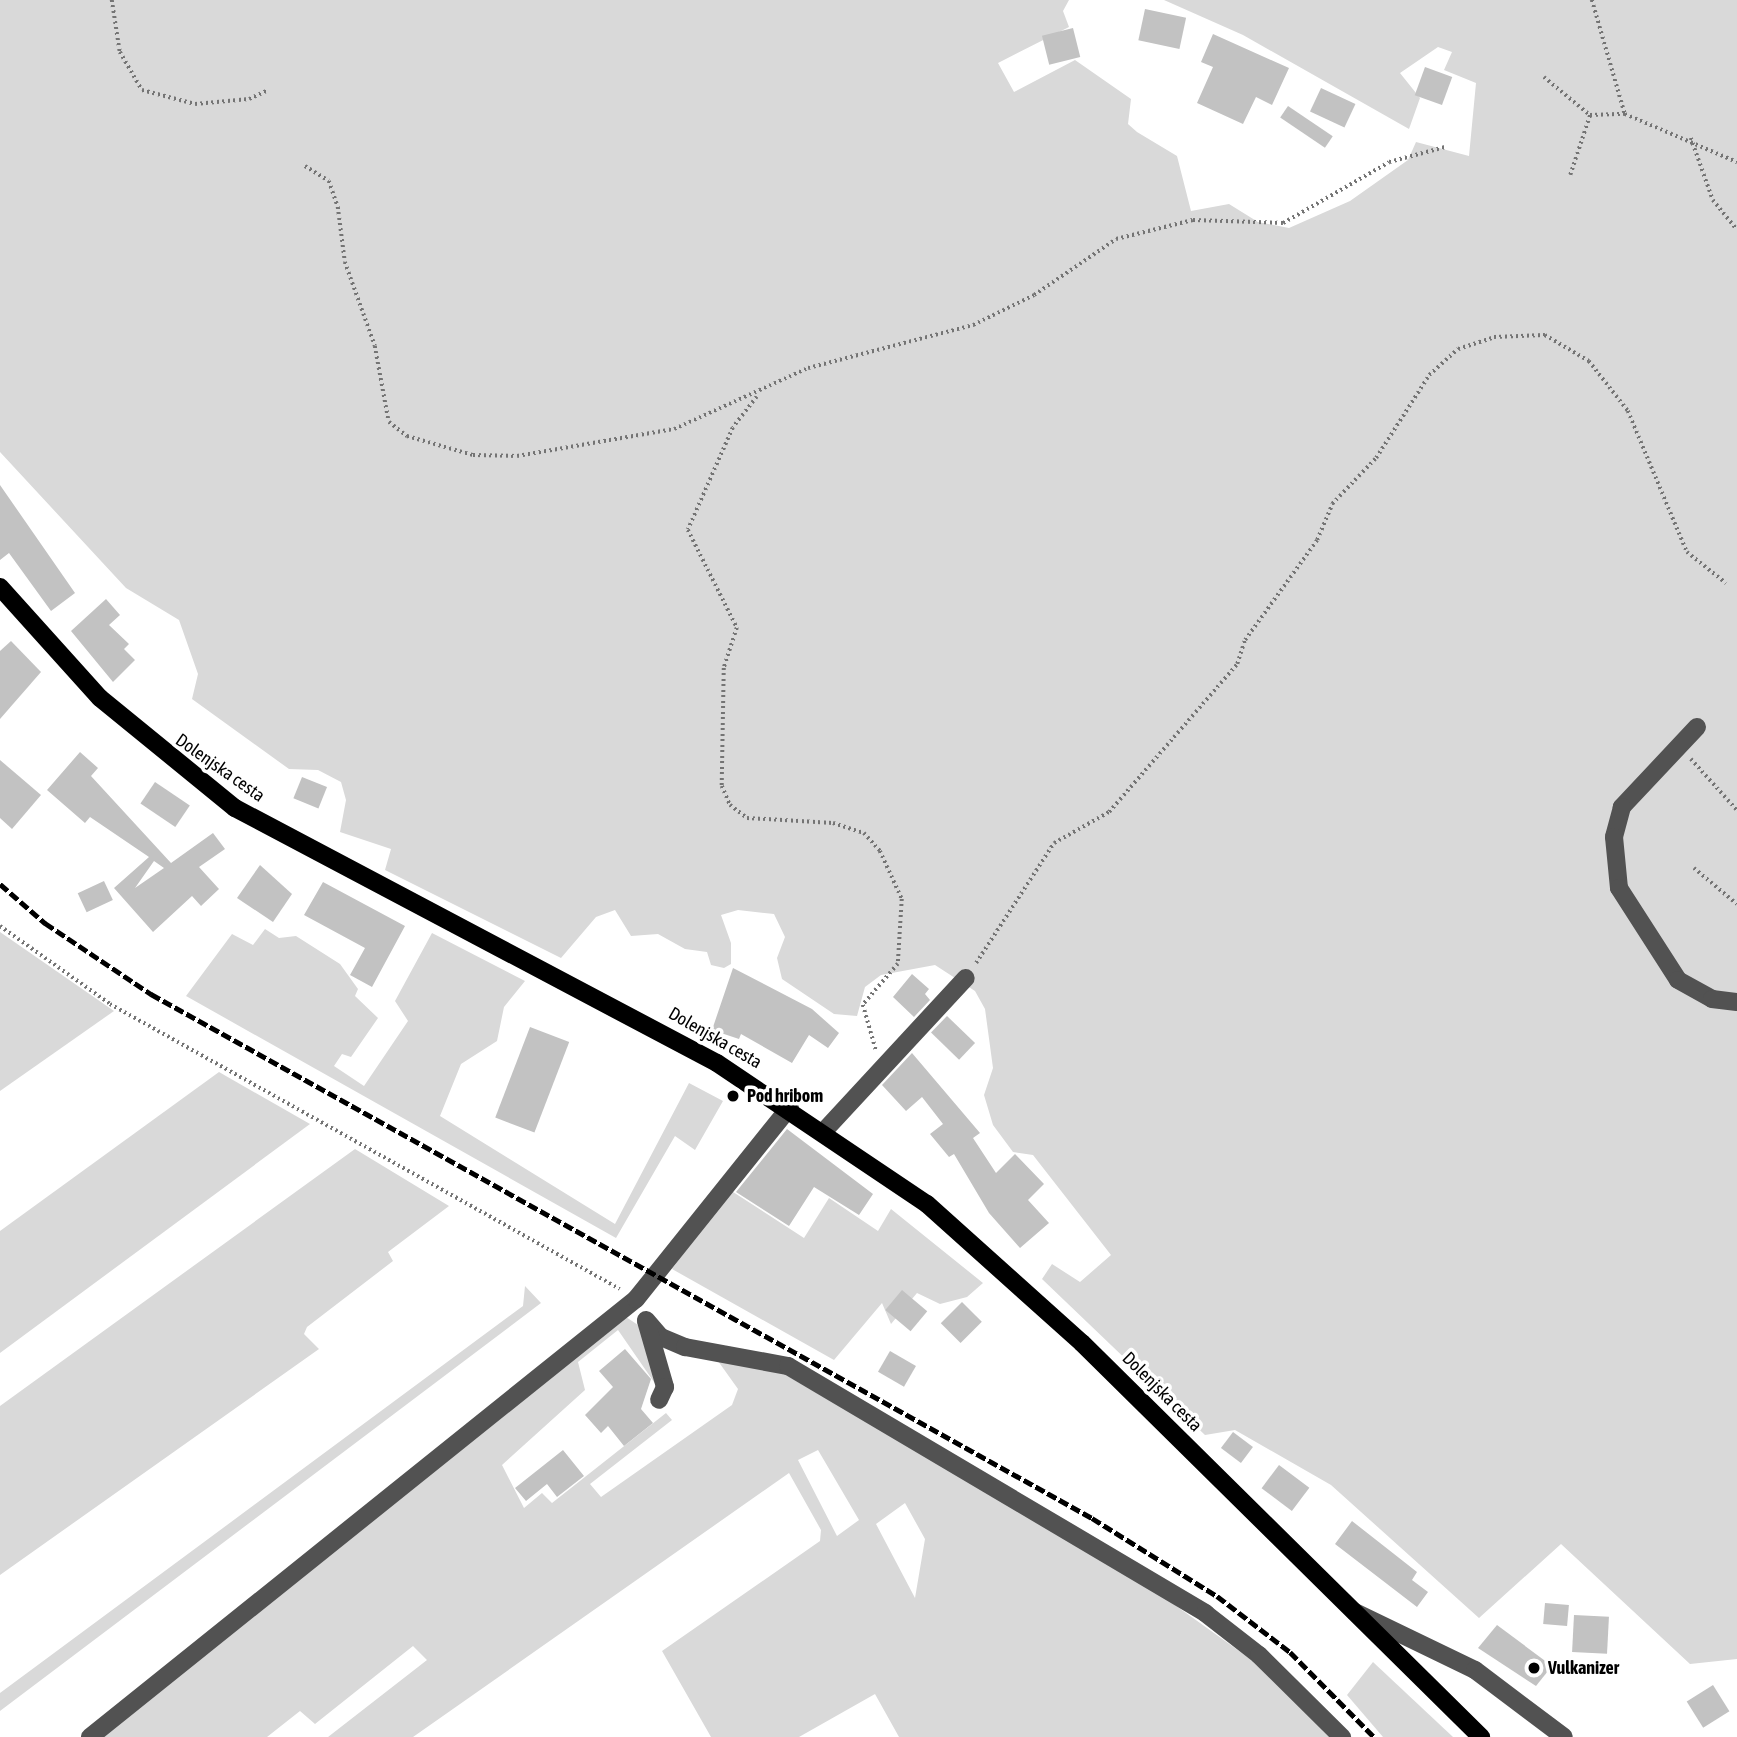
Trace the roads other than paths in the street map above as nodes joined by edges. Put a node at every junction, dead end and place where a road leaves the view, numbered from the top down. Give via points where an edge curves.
1 (0, 587) edge
2 (1691, 733) road end
3 (966, 978) road end
4 (1737, 1002) edge
5 (790, 1107) junction
6 (825, 1130) junction
7 (636, 1299) junction
8 (646, 1320) junction
9 (659, 1400) dead end
10 (1352, 1611) junction
11 (90, 1737) edge
12 (1342, 1737) edge
13 (1481, 1737) edge
14 (1564, 1737) edge

1 - 5 main road, Dolenjska cesta via 100,698 235,808 630,1013
2 - 4 street via 1622,807 1614,837 1619,888 1678,980 1712,999
3 - 6 street
5 - 6 main road, Dolenjska cesta
5 - 7 street
6 - 10 main road, Dolenjska cesta via 927,1204 1042,1306
7 - 8 street
7 - 11 street
8 - 9 street via 665,1387
8 - 12 street via 661,1337 685,1347 788,1366 1194,1606 1259,1655
10 - 13 main road, Dolenjska cesta
10 - 14 street, Dolenjska cesta via 1475,1670

